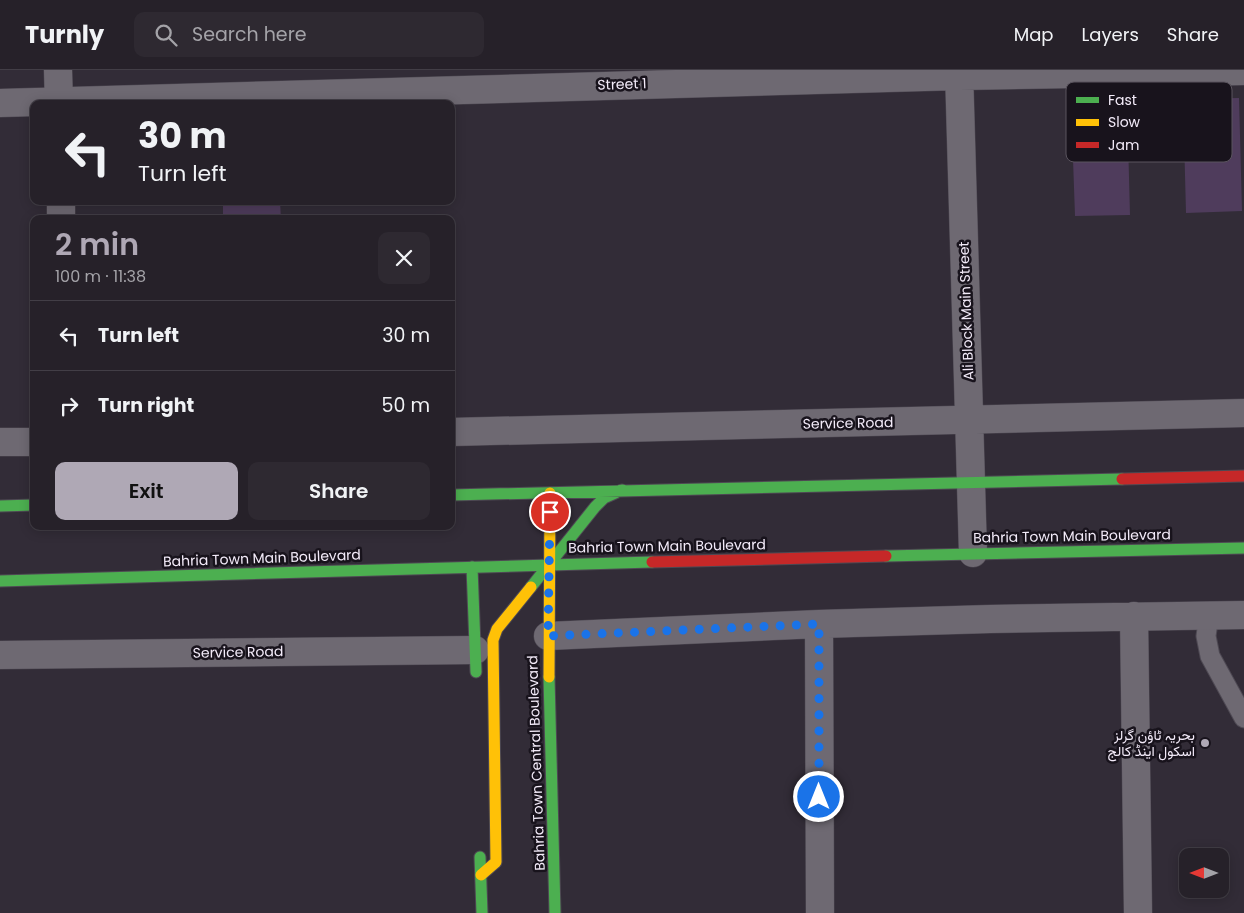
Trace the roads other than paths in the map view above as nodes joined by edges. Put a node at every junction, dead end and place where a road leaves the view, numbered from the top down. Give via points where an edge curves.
1 (58, 70) edge
2 (1244, 71) edge
3 (960, 73) edge
4 (652, 77) edge
5 (59, 100) edge
6 (106, 100) edge
7 (0, 102) edge
8 (30, 102) edge
9 (1244, 413) edge
10 (969, 420) junction
11 (455, 432) edge
12 (0, 442) edge
13 (30, 442) edge
14 (1244, 476) edge
15 (971, 483) junction
16 (622, 490) junction
17 (550, 493) junction
18 (455, 495) edge
19 (30, 505) edge
20 (0, 506) edge
21 (1244, 548) edge
22 (973, 552) junction
23 (550, 564) junction
24 (472, 567) junction
25 (0, 581) edge
26 (1209, 615) junction
27 (1244, 615) edge
28 (1134, 616) junction
29 (819, 624) junction
30 (548, 636) junction
31 (475, 650) junction
32 (0, 655) edge
33 (476, 679) dead end
34 (1244, 718) edge
35 (480, 846) dead end
36 (481, 875) junction
37 (482, 913) edge
38 (555, 913) edge
39 (820, 913) edge
40 (1138, 913) edge

1 - 5 street
2 - 3 street, Street 1
3 - 4 street, Street 1
3 - 10 street, Ali Block Main Street
4 - 6 street, Street 1
7 - 8 street, Street 1
9 - 10 street, Service Road
10 - 11 street, Service Road
10 - 15 street, Ali Block Main Street
12 - 13 street
14 - 15 main road
15 - 16 main road
15 - 22 street, Ali Block Main Street
16 - 17 main road
16 - 23 main road via 604,498 595,507
17 - 18 main road
17 - 23 main road, Bahria Town Central Boulevard
19 - 20 main road
21 - 22 main road, Bahria Town Main Boulevard
22 - 23 main road, Bahria Town Main Boulevard
23 - 24 main road, Bahria Town Main Boulevard
23 - 30 main road, Bahria Town Central Boulevard
23 - 36 main road via 494,635 496,862
24 - 25 main road, Bahria Town Main Boulevard
24 - 31 main road
26 - 27 street
26 - 28 street
26 - 34 lane via 1206,636 1210,656
28 - 29 street
28 - 40 street
29 - 30 street
29 - 39 street
30 - 38 main road, Bahria Town Central Boulevard
31 - 32 street, Service Road
31 - 33 main road
35 - 36 main road
36 - 37 main road

